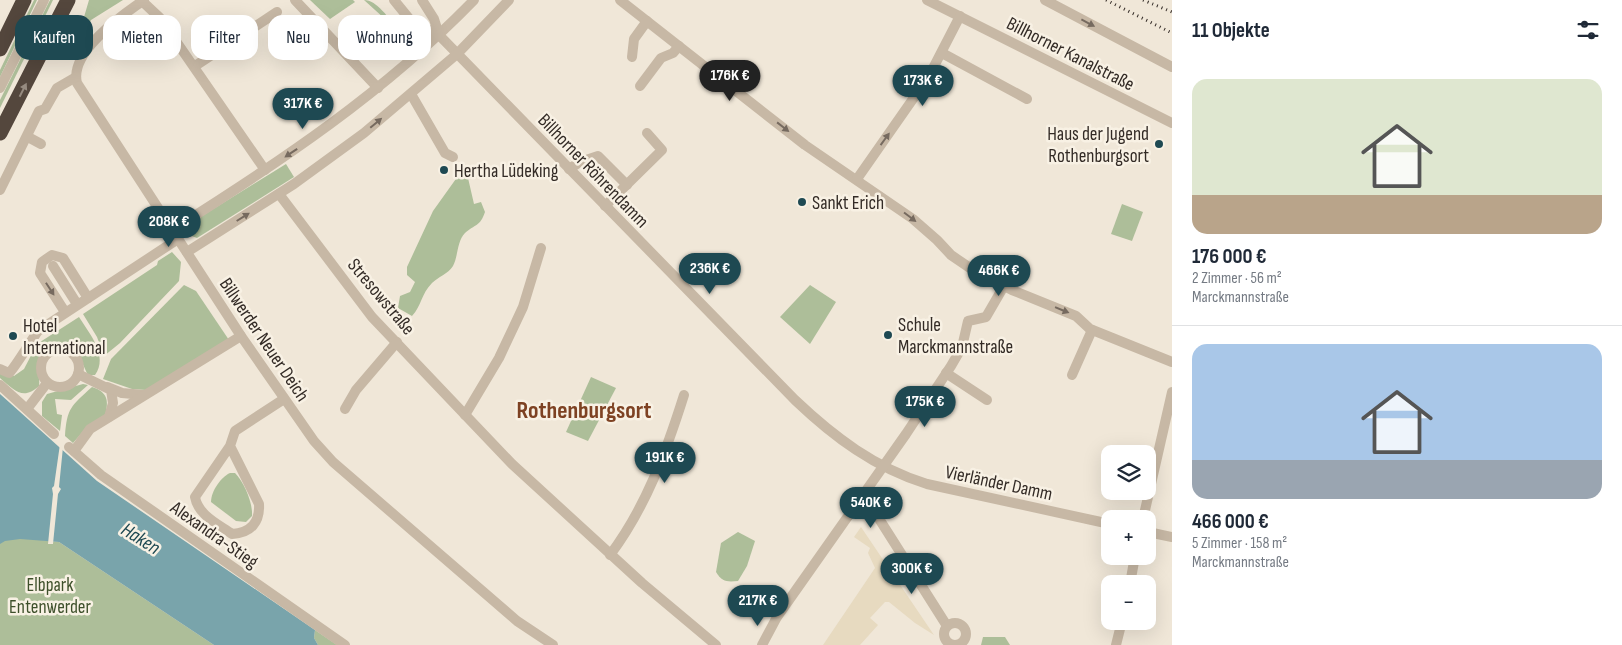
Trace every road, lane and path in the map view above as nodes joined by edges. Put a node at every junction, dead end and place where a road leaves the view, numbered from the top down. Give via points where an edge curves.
1 (24, 0) edge
2 (44, 0) edge
3 (68, 0) edge
4 (143, 0) edge
5 (295, 0) edge
6 (394, 0) edge
7 (422, 0) edge
8 (474, 0) edge
9 (509, 0) edge
10 (620, 0) edge
11 (928, 0) edge
12 (1045, 0) edge
13 (944, 4) edge
14 (277, 12) dead end
15 (960, 16) junction
16 (647, 21) junction
17 (438, 35) junction
18 (679, 46) junction
19 (0, 49) edge
20 (942, 53) junction
21 (456, 54) junction
22 (632, 57) dead end
23 (195, 66) junction
24 (1172, 67) edge
25 (76, 77) junction
26 (640, 86) dead end
27 (0, 88) edge
28 (378, 88) junction
29 (411, 94) junction
30 (1027, 99) dead end
31 (1172, 122) edge
32 (0, 133) edge
33 (30, 134) junction
34 (647, 134) dead end
35 (41, 144) dead end
36 (453, 157) dead end
37 (569, 169) junction
38 (265, 170) junction
39 (856, 179) junction
40 (627, 185) junction
41 (0, 190) edge
42 (279, 194) junction
43 (605, 206) junction
44 (172, 230) junction
45 (178, 239) junction
46 (541, 248) dead end
47 (187, 252) junction
48 (53, 266) dead end
49 (1004, 286) junction
50 (88, 298) junction
51 (77, 304) junction
52 (65, 312) junction
53 (1092, 330) junction
54 (241, 336) junction
55 (397, 342) junction
56 (1172, 362) edge
57 (0, 369) edge
58 (946, 373) junction
59 (78, 374) junction
60 (1072, 375) dead end
61 (47, 383) junction
62 (0, 385) edge
63 (106, 386) junction
64 (1172, 392) edge
65 (145, 395) junction
66 (684, 396) dead end
67 (284, 399) junction
68 (987, 400) dead end
69 (26, 409) junction
70 (345, 409) dead end
71 (465, 414) junction
72 (109, 417) junction
73 (54, 434) dead end
74 (230, 446) junction
75 (882, 468) junction
76 (864, 495) junction
77 (1145, 510) edge
78 (1101, 522) edge
79 (1156, 534) edge
80 (1172, 537) edge
81 (610, 555) junction
82 (948, 626) dead end
83 (1120, 630) edge
84 (345, 645) edge
85 (553, 645) edge
86 (716, 645) edge
87 (762, 645) edge
88 (1116, 645) edge

1 - 19 highway
2 - 27 street
32 -> 3 highway
4 - 23 street
4 - 25 street via 102,31 88,50
5 - 28 street
6 - 17 street, Billhorner Röhrendamm via 411,21
7 - 17 street, Billhorner Röhrendamm via 434,19
8 - 17 street
9 - 21 street
10 - 16 street
11 - 13 street, Billhorner Kanalstraße
12 -> 24 street
13 - 15 street, Billhorner Kanalstraße
14 - 23 street
15 - 20 street
15 - 31 street, Billhorner Kanalstraße
16 - 18 street
16 - 22 street via 634,39
17 - 21 street, Billhorner Röhrendamm
17 - 28 street
18 - 26 street via 661,58
18 -> 39 street via 805,145
20 - 30 street
39 -> 20 street via 906,111
21 - 29 street
21 - 37 street, Billhorner Röhrendamm
23 - 38 street
25 - 33 street via 57,88 46,109 39,111
25 - 44 street, Billwerder Neuer Deich
28 -> 38 street
29 - 36 street via 445,153
42 -> 29 street via 332,158
33 - 35 street
33 - 41 street
34 - 40 street via 662,150
37 - 40 street via 598,156
37 - 43 street, Billhorner Röhrendamm
38 - 44 street
39 -> 49 street via 913,219 951,255
40 - 43 street
47 -> 42 street
42 - 55 street, Stresowstraße via 372,317
43 - 75 street, Billhorner Röhrendamm via 810,414
44 - 45 street, Billwerder Neuer Deich
45 - 47 street, Billwerder Neuer Deich
45 - 50 street
46 - 71 street via 523,307 499,358
47 - 54 street, Billwerder Neuer Deich
48 - 51 street
49 -> 53 street via 1076,316
49 - 58 street via 986,317 968,321 962,347
50 - 51 street
50 -> 52 street via 63,258 52,256 42,262 40,273
51 - 52 street
52 - 57 street via 38,331 13,370 9,373
53 - 56 street
53 - 60 street
54 - 65 street
54 - 67 street, Billwerder Neuer Deich
55 - 70 street via 356,390
55 - 71 street, Stresowstraße
58 - 68 street
58 - 75 street
59 - 61 street via 73,383 63,387
59 - 61 street via 78,364 73,355 65,350 54,350 41,364
59 - 63 street
61 - 69 street
62 - 69 street
63 - 65 street via 130,395
63 - 72 street via 111,390 114,403
64 - 77 street
65 - 72 street
66 - 81 street via 657,473
67 - 74 street via 235,431
67 - 85 street, Billwerder Neuer Deich via 333,462 517,621
69 - 73 street
71 - 81 street, Stresowstraße via 512,464
72 - 84 street, Alexandra-Stieg via 90,429 72,449 101,475
74 - 74 street via 195,496 196,504 232,534 242,534 255,523 259,504
75 - 76 street
75 - 78 street, Vierländer Damm via 927,484
76 - 82 street
76 - 87 street via 777,617
79 - 80 street
81 - 86 street, Stresowstraße
83 - 88 street

